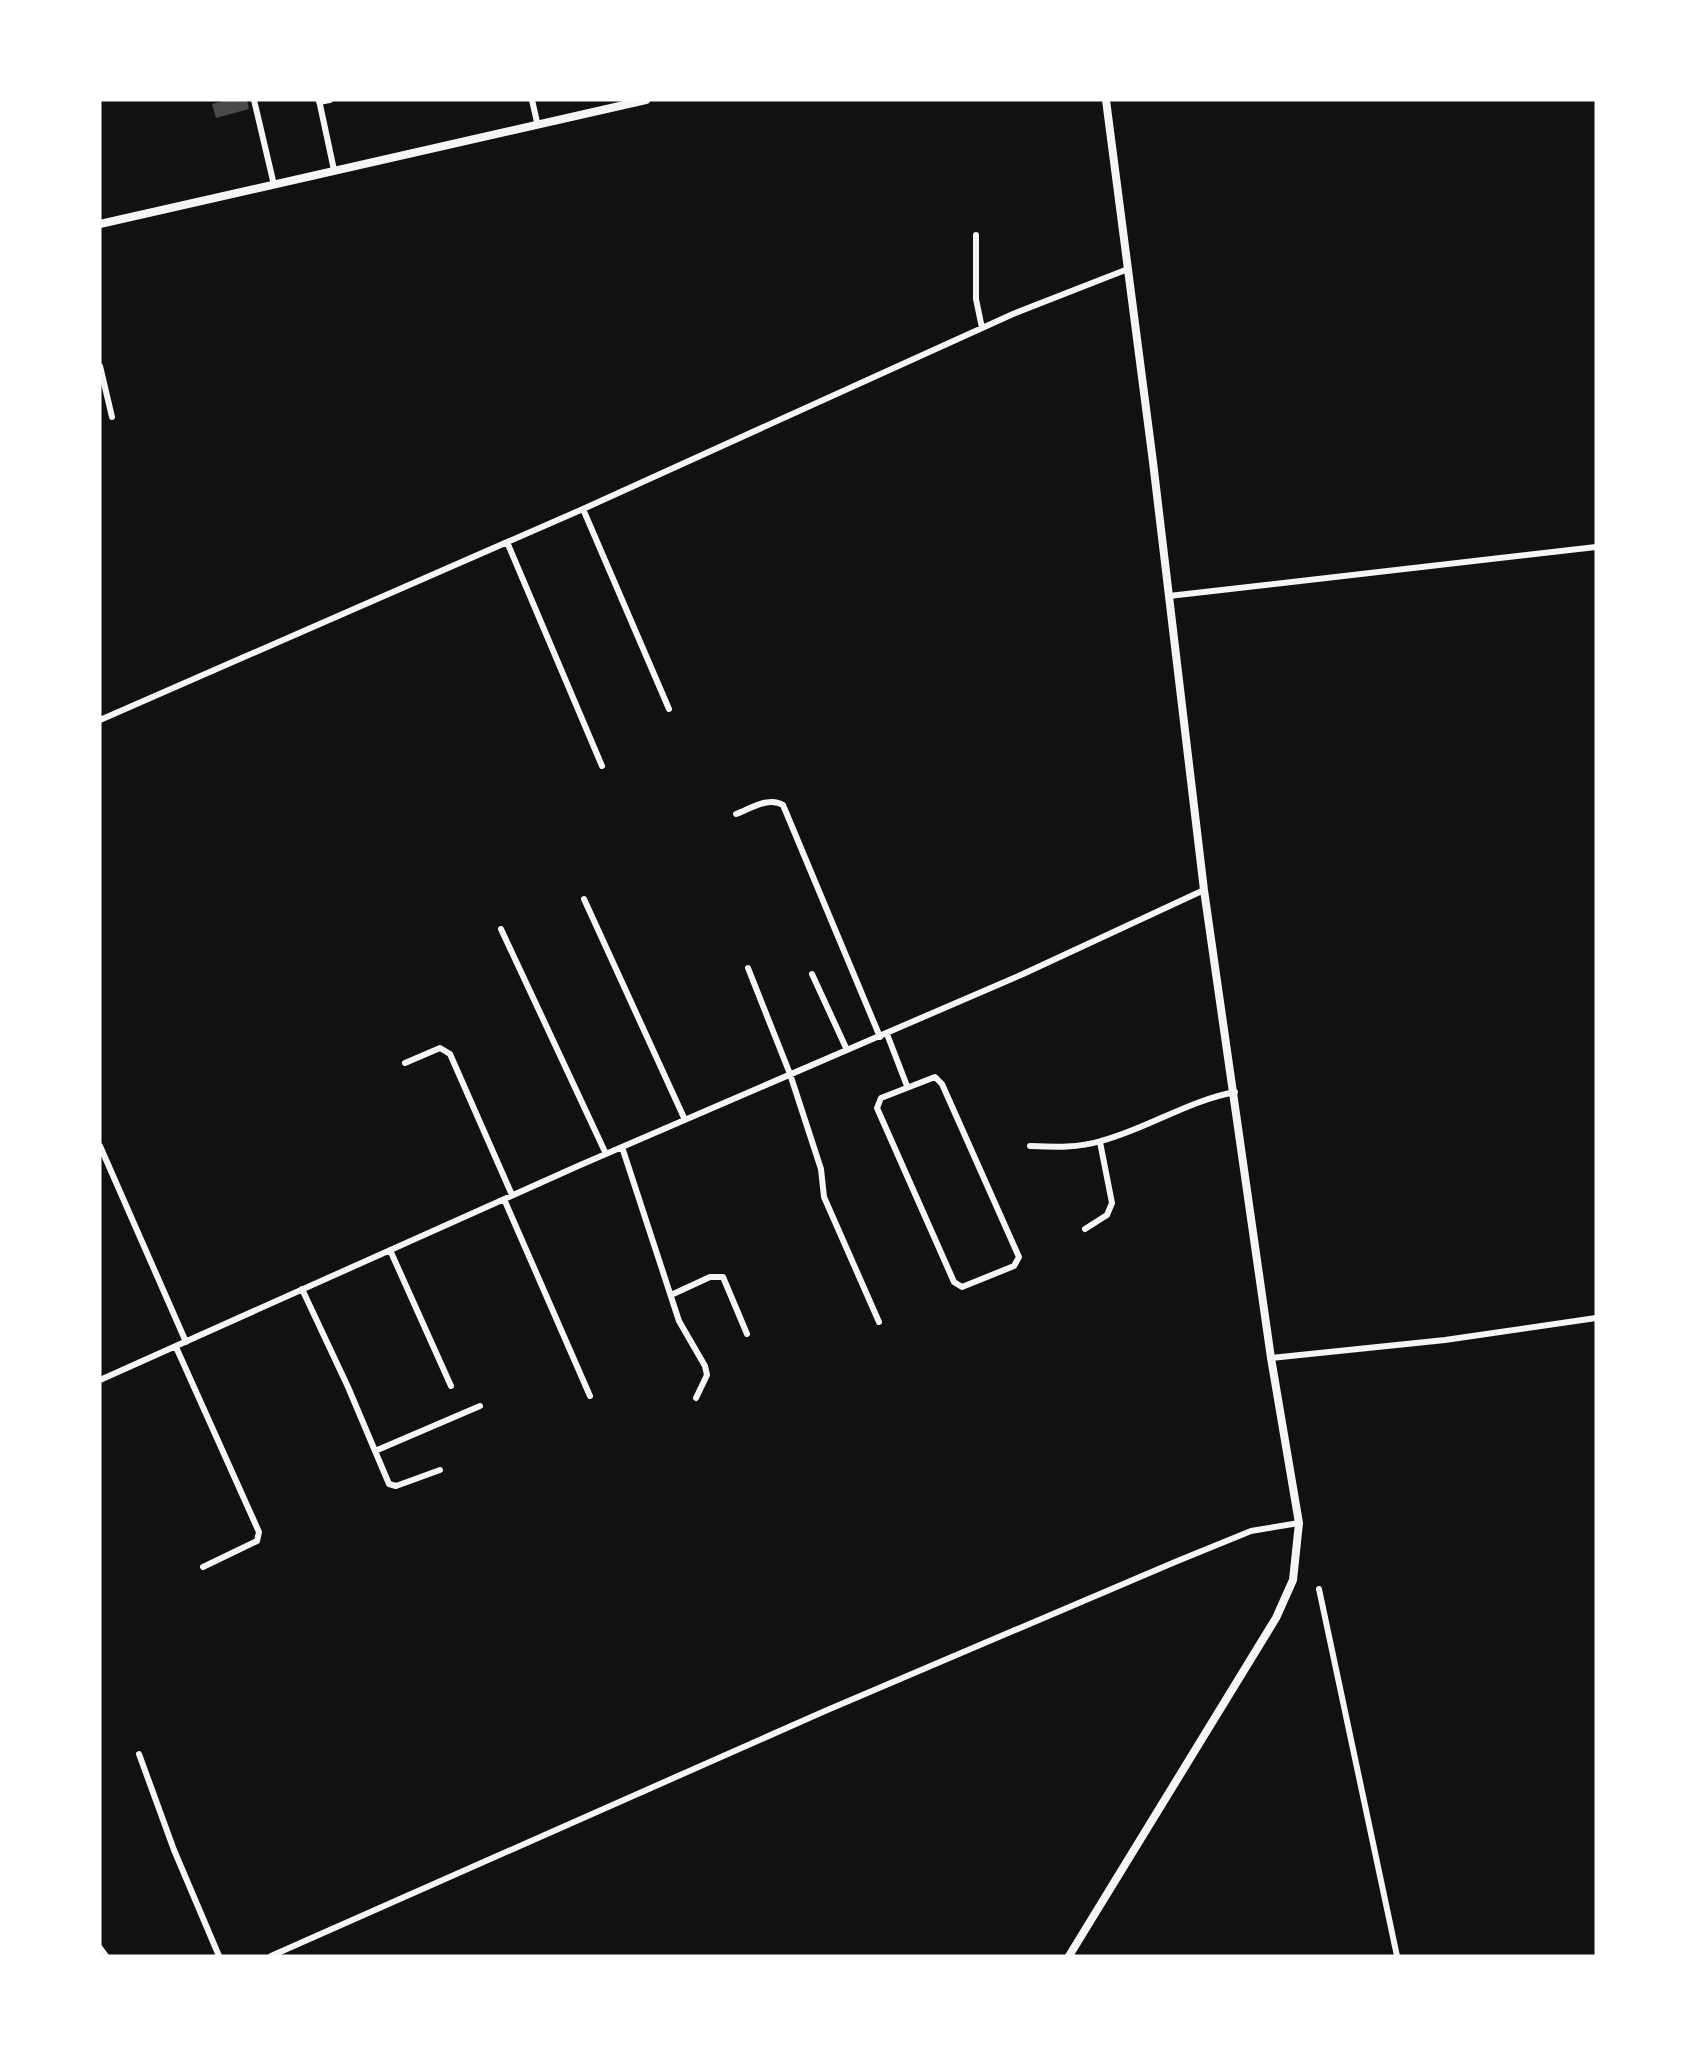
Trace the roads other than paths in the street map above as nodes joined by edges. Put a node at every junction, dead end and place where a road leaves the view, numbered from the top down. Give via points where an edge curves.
1 (254, 100) edge
2 (330, 100) edge
3 (532, 100) edge
4 (646, 100) edge
5 (1106, 100) edge
6 (319, 101) edge
7 (537, 122) junction
8 (334, 170) junction
9 (274, 185) junction
10 (100, 224) edge
11 (976, 235) dead end
12 (1128, 269) junction
13 (982, 328) junction
14 (100, 366) edge
15 (111, 416) dead end
16 (583, 509) junction
17 (507, 542) junction
18 (1596, 547) edge
19 (1169, 596) junction
20 (669, 709) dead end
21 (100, 720) edge
22 (602, 766) dead end
23 (736, 814) dead end
24 (1204, 891) junction
25 (584, 899) dead end
26 (501, 929) dead end
27 (748, 968) dead end
28 (812, 974) dead end
29 (883, 1035) junction
30 (847, 1050) junction
31 (405, 1063) dead end
32 (790, 1074) junction
33 (907, 1086) junction
34 (1234, 1092) junction
35 (685, 1120) junction
36 (1100, 1142) junction
37 (100, 1146) edge
38 (1030, 1146) dead end
39 (622, 1147) junction
40 (606, 1154) junction
41 (512, 1195) junction
42 (504, 1199) junction
43 (1085, 1229) dead end
44 (390, 1250) junction
45 (302, 1289) junction
46 (671, 1295) junction
47 (1596, 1318) edge
48 (879, 1322) dead end
49 (747, 1334) dead end
50 (186, 1342) junction
51 (176, 1347) junction
52 (1271, 1358) junction
53 (100, 1380) edge
54 (451, 1386) dead end
55 (590, 1396) dead end
56 (696, 1398) dead end
57 (480, 1406) dead end
58 (375, 1451) junction
59 (440, 1470) dead end
60 (1299, 1523) junction
61 (203, 1567) dead end
62 (1319, 1589) dead end
63 (139, 1754) dead end
64 (100, 1948) edge
65 (106, 1956) edge
66 (219, 1956) edge
67 (271, 1956) edge
68 (1069, 1956) edge
69 (1397, 1956) edge

1 - 9 street
2 - 6 street
3 - 7 street
4 - 7 main road
5 - 12 main road
6 - 8 street
7 - 8 main road
8 - 9 main road
9 - 10 main road
11 - 13 street via 976,299
12 - 13 street
12 - 19 main road
13 - 16 street
14 - 15 street
16 - 17 street
16 - 20 street
17 - 21 street
17 - 22 street
18 - 19 street
19 - 24 main road
23 - 29 street via 766,802 783,805
24 - 29 street
24 - 34 main road
25 - 35 street
26 - 40 street
27 - 32 street
28 - 30 street
29 - 30 street
29 - 33 street
30 - 32 street
31 - 41 street via 440,1048 450,1054
32 - 35 street
32 - 48 street via 821,1169 824,1197
33 - 33 street via 881,1098 877,1108 954,1282 962,1287 1014,1266 1019,1257 939,1079
34 - 36 street via 1212,1096
34 - 52 main road
35 - 39 street
36 - 38 street via 1075,1147
36 - 43 street via 1112,1203 1107,1215
37 - 50 street
39 - 40 street
39 - 46 street
40 - 41 street
41 - 42 street
42 - 44 street
42 - 55 street
44 - 45 street
44 - 54 street
45 - 50 street
45 - 58 street
46 - 49 street via 710,1277 723,1277
46 - 56 street via 679,1321 705,1366 707,1375
47 - 52 street
50 - 51 street
51 - 53 street
51 - 61 street via 259,1532 257,1541
52 - 60 main road
57 - 58 street
58 - 59 street via 391,1486
60 - 67 street via 1251,1531 1156,1570
60 - 68 main road via 1293,1580 1276,1618
62 - 69 street
63 - 66 street
64 - 65 street

